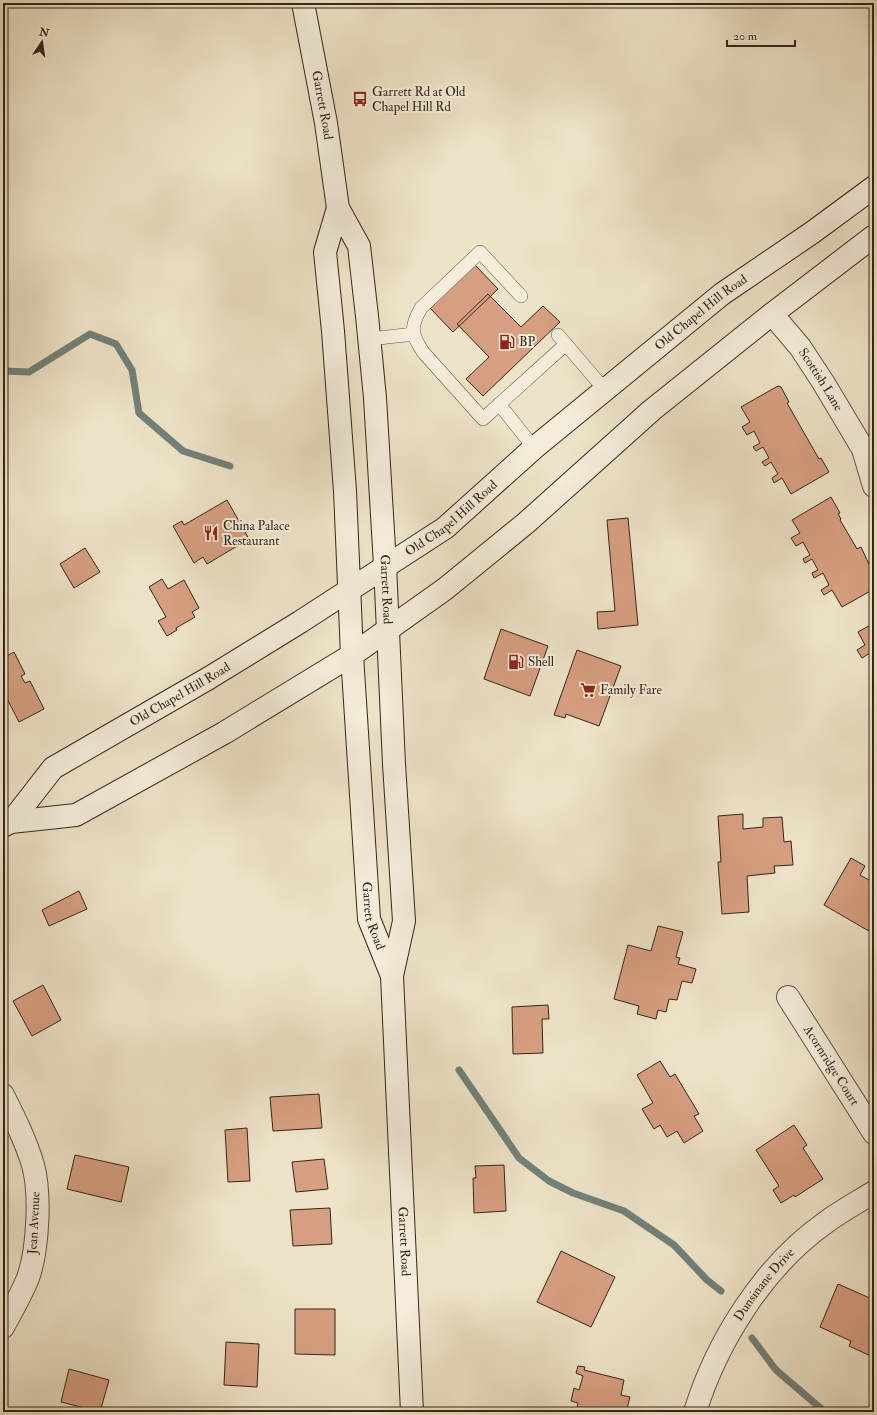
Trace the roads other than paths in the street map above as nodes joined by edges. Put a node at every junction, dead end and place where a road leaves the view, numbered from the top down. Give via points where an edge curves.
1 (303, 3) edge
2 (874, 187) edge
3 (338, 208) junction
4 (874, 236) edge
5 (521, 296) dead end
6 (772, 314) junction
7 (414, 334) junction
8 (370, 339) junction
9 (604, 390) junction
10 (499, 404) junction
11 (868, 446) edge
12 (534, 448) junction
13 (874, 486) edge
14 (385, 565) junction
15 (349, 591) junction
16 (387, 630) junction
17 (352, 655) junction
18 (7, 824) edge
19 (392, 976) junction
20 (788, 997) dead end
21 (3, 1095) edge
22 (874, 1133) edge
23 (874, 1192) edge
24 (3, 1327) edge
25 (412, 1412) edge
26 (695, 1412) edge

1 - 3 street, Garrett Road via 326,123
2 - 9 street, Old Chapel Hill Road via 722,294
3 - 8 street, Garrett Road via 359,246
3 - 15 street, Garrett Road via 325,252 339,403
4 - 6 street, Old Chapel Hill Road
5 - 7 lane via 480,252 420,308 414,319
6 - 11 street, Scottish Lane via 800,347
6 - 16 street, Old Chapel Hill Road via 652,410 526,522 445,589
7 - 8 lane
7 - 10 lane via 423,352 483,419
8 - 14 street, Garrett Road
9 - 10 lane via 562,340
9 - 12 street, Old Chapel Hill Road
10 - 12 lane
11 - 13 street, Scottish Lane
12 - 14 street, Old Chapel Hill Road via 445,528
14 - 15 street, Old Chapel Hill Road
14 - 16 street, Garrett Road
15 - 17 street, Garrett Road
15 - 18 street, Old Chapel Hill Road via 209,678 53,768
16 - 17 street, Old Chapel Hill Road
16 - 19 street, Garrett Road via 404,921
17 - 18 street, Old Chapel Hill Road via 224,733 76,815
17 - 19 street, Garrett Road via 369,919
19 - 25 street, Garrett Road
20 - 22 street, Acornridge Court
21 - 24 street, Jean Avenue via 33,1165 38,1206 34,1253 28,1276
23 - 26 street, Dunsinane Drive via 824,1223 791,1253 761,1286 741,1313 716,1356

